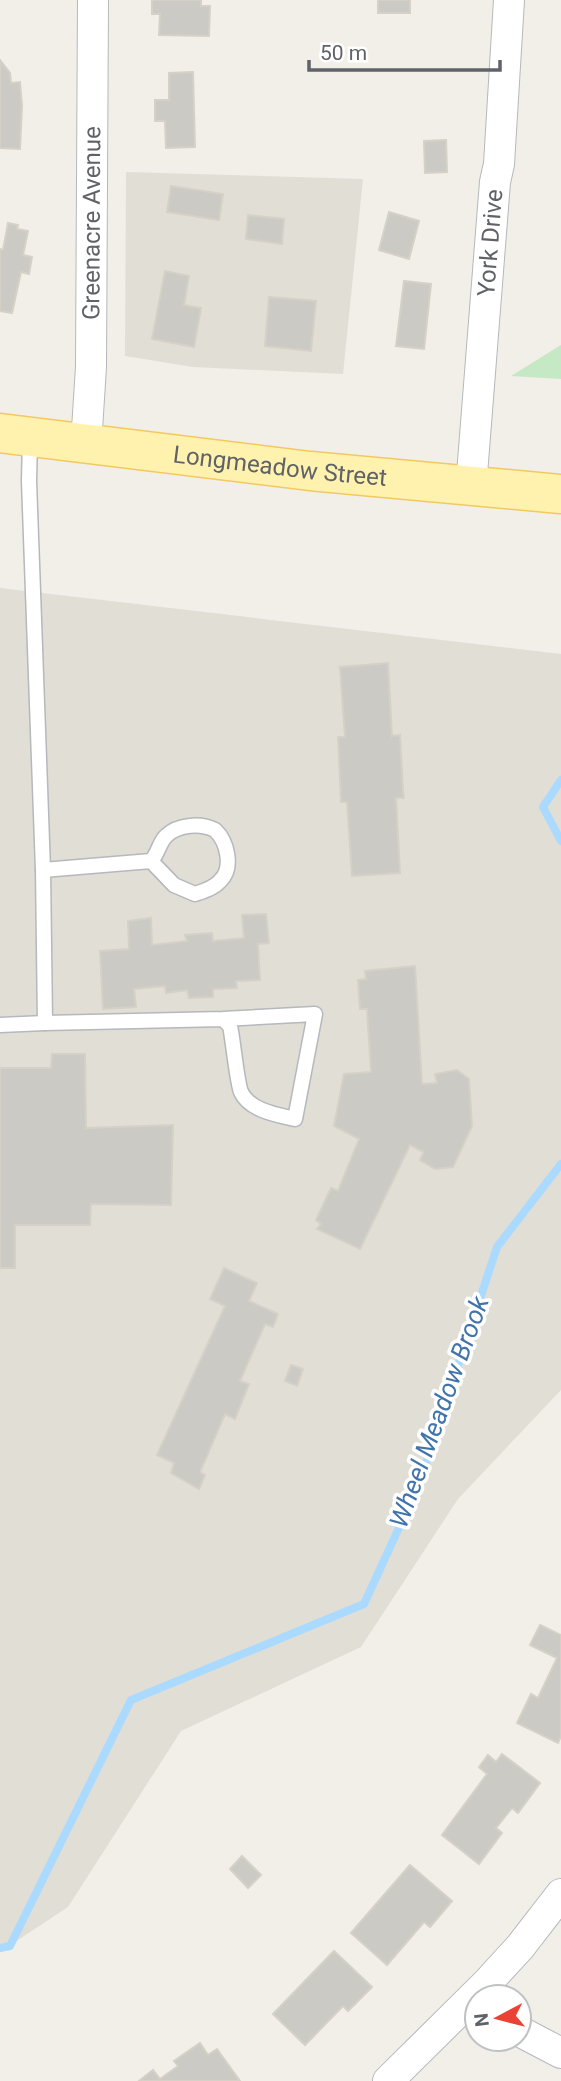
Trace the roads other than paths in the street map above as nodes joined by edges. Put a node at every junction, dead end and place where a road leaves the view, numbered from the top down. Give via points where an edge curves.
1 (93, 0) edge
2 (509, 0) edge
3 (15, 436) edge
4 (86, 445) junction
5 (471, 487) junction
6 (561, 494) edge
7 (151, 861) junction
8 (43, 870) junction
9 (223, 1019) junction
10 (44, 1023) junction
11 (0, 1025) edge
12 (561, 1894) edge
13 (488, 1983) edge
14 (463, 2017) edge
15 (533, 2038) edge
16 (561, 2053) edge
17 (388, 2081) edge

1 - 4 street, Greenacre Avenue via 92,346
2 - 5 street, York Drive
3 - 4 main road, Longmeadow Street
3 - 8 lane via 29,481
4 - 5 main road, Longmeadow Street
5 - 6 main road, Longmeadow Street
7 - 7 lane via 166,836 184,827 215,830 226,847 224,877 195,894 174,885
7 - 8 lane
8 - 10 lane
9 - 9 lane via 315,1014 295,1119 257,1108 242,1093 230,1026
9 - 10 lane
10 - 11 lane
12 - 13 street
14 - 17 street
15 - 16 street

